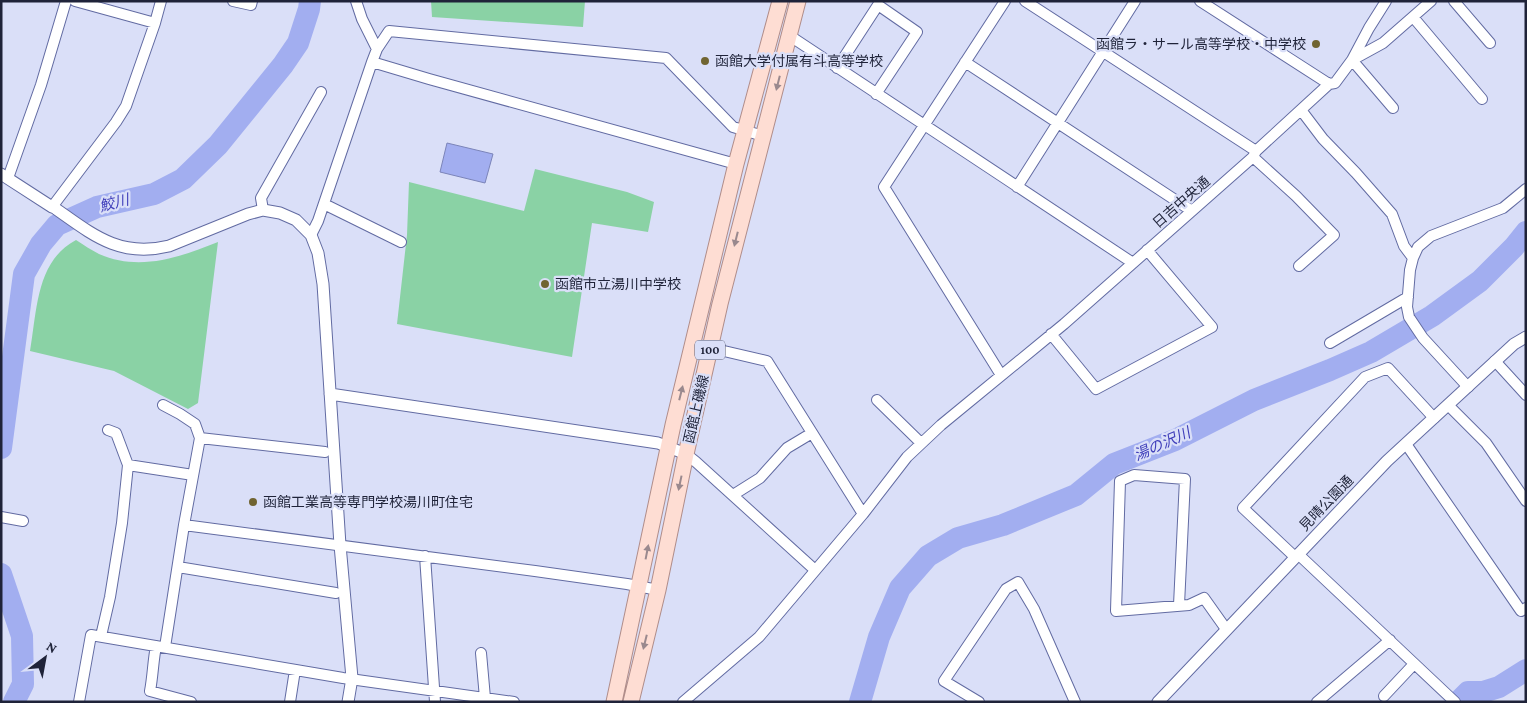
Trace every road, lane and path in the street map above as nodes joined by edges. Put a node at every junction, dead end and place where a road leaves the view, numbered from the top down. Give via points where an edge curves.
1 (66, 1) edge
2 (75, 1) edge
3 (161, 1) edge
4 (233, 1) edge
5 (252, 1) edge
6 (356, 1) edge
7 (780, 1) edge
8 (798, 1) edge
9 (1005, 1) edge
10 (1025, 1) edge
11 (1135, 1) edge
12 (1200, 1) edge
13 (1386, 1) edge
14 (1432, 1) edge
15 (1454, 1) edge
16 (1413, 17) junction
17 (155, 23) junction
18 (790, 36) junction
19 (1490, 43) dead end
20 (377, 49) junction
21 (1102, 52) junction
22 (1352, 60) junction
23 (372, 62) junction
24 (965, 62) junction
25 (837, 68) junction
26 (1329, 84) junction
27 (321, 92) dead end
28 (876, 94) junction
29 (1482, 99) dead end
30 (1393, 108) dead end
31 (1302, 110) junction
32 (1057, 122) junction
33 (924, 125) junction
34 (746, 130) junction
35 (763, 136) junction
36 (1254, 154) junction
37 (736, 164) junction
38 (5, 176) edge
39 (1017, 187) junction
40 (1526, 189) edge
41 (324, 204) junction
42 (54, 208) junction
43 (262, 210) junction
44 (1192, 211) junction
45 (311, 235) junction
46 (401, 242) dead end
47 (1148, 250) junction
48 (1413, 258) junction
49 (1133, 263) junction
50 (1300, 266) dead end
51 (1408, 297) junction
52 (1051, 334) junction
53 (1526, 336) edge
54 (1330, 343) dead end
55 (711, 348) junction
56 (1495, 361) junction
57 (1001, 375) junction
58 (1468, 387) junction
59 (330, 394) junction
60 (1526, 396) edge
61 (877, 400) dead end
62 (1448, 405) junction
63 (163, 406) dead end
64 (1434, 418) junction
65 (108, 430) dead end
66 (812, 433) junction
67 (200, 438) junction
68 (921, 443) junction
69 (1406, 444) junction
70 (668, 447) junction
71 (325, 452) dead end
72 (686, 454) junction
73 (128, 465) junction
74 (193, 475) junction
75 (733, 495) junction
76 (1526, 501) edge
77 (863, 514) junction
78 (2, 518) edge
79 (23, 521) dead end
80 (184, 525) junction
81 (340, 545) junction
82 (1297, 555) junction
83 (425, 556) junction
84 (178, 567) junction
85 (815, 570) junction
86 (640, 586) junction
87 (658, 590) junction
88 (336, 593) dead end
89 (1179, 605) junction
90 (1526, 608) edge
91 (1226, 629) junction
92 (101, 636) junction
93 (1390, 640) junction
94 (160, 647) junction
95 (481, 653) dead end
96 (1414, 664) junction
97 (295, 670) junction
98 (352, 678) junction
99 (1384, 696) dead end
100 (435, 697) edge
101 (485, 698) junction
102 (1451, 698) edge
103 (79, 702) edge
104 (191, 702) edge
105 (290, 702) edge
106 (348, 702) edge
107 (514, 702) edge
108 (614, 702) edge
109 (631, 702) edge
110 (683, 702) edge
111 (979, 702) edge
112 (1075, 702) edge
113 (1158, 702) edge
114 (1317, 702) edge

1 - 38 street via 41,85
2 - 17 street
3 - 17 street
4 - 5 street via 251,4
6 - 20 street
7 - 34 main road, 函館上磯線 / 100
8 - 18 main road, 函館上磯線 / 100
9 - 24 street
10 - 21 street
11 - 21 street
12 - 26 street
13 - 22 street, 日吉中央通
14 - 16 street
15 - 19 street
16 - 22 street via 1383,43
16 - 29 street
17 - 42 street via 126,106
18 - 25 street
18 -> 35 main road, 函館上磯線 / 100
20 - 23 street
20 - 34 street via 389,31 666,58 733,127
21 - 32 street
21 - 36 street
22 - 26 street, 日吉中央通 via 1335,83
22 - 30 street
23 - 37 street
23 - 41 street
24 - 32 street
24 - 33 street
25 - 28 street
25 - 28 street via 878,5 917,32
26 - 31 street, 日吉中央通
27 - 43 street via 262,198
28 - 33 street
31 - 36 street, 日吉中央通
31 - 48 street via 1323,139 1392,214 1404,246
32 - 39 street
32 - 44 street
33 - 39 street
33 - 57 street via 884,187
34 - 35 street
34 - 37 main road, 函館上磯線 / 100
35 -> 55 main road, 函館上磯線 / 100
36 - 44 street, 日吉中央通
36 - 50 street via 1334,235
70 -> 37 main road, 函館上磯線 / 100
38 - 42 street
39 - 49 street
40 - 48 street via 1503,208 1431,236 1418,247
41 - 45 street
41 - 46 street
42 - 43 street via 98,238 144,250 169,246
43 - 45 street via 288,216
44 - 47 street, 日吉中央通
45 - 59 street via 318,253 323,284
47 - 49 street, 日吉中央通
47 - 52 street via 1212,327 1096,389
48 - 51 street
49 - 52 street, 日吉中央通
51 - 54 street
51 - 58 street via 1408,317 1417,332
52 - 57 street, 日吉中央通
53 - 56 street, 見晴公園通
55 - 66 street via 767,362
55 - 72 main road, 函館上磯線 / 100
56 - 58 street, 見晴公園通
56 - 60 street
57 - 68 street, 日吉中央通
58 - 62 street, 見晴公園通
59 - 70 street
59 - 81 street
61 - 68 street
62 - 64 street, 見晴公園通
62 - 76 street via 1486,443
63 - 67 street via 195,424
64 - 69 street, 見晴公園通
64 - 82 street via 1388,368 1365,377 1243,508
65 - 73 street via 116,433
66 - 75 street via 787,448 760,478
66 - 77 street
67 - 71 street
67 - 74 street
68 - 77 street, 日吉中央通 via 907,456
69 - 82 street, 見晴公園通
69 - 90 street via 1521,611
70 - 72 street
86 -> 70 main road, 函館上磯線 / 100
72 - 75 street
72 -> 87 main road, 函館上磯線 / 100
73 - 74 street
73 - 92 street via 122,523
74 - 80 street
75 - 85 street
77 - 85 street, 日吉中央通
78 - 79 street
80 - 81 street
80 - 84 street
81 - 83 street
81 - 98 street
82 - 91 street, 見晴公園通
82 - 93 street
83 - 86 street
83 - 100 street
84 - 88 street
84 - 94 street
85 - 110 street, 日吉中央通 via 759,637
86 - 87 street
86 - 108 main road, 函館上磯線 / 100
87 -> 109 main road, 函館上磯線 / 100
89 - 89 street via 1116,611 1120,481 1134,475 1185,479
89 - 91 street via 1189,605 1204,598
91 - 113 street, 見晴公園通
92 - 94 street
92 - 103 street via 92,635
93 - 96 street
93 - 114 street
94 - 97 street
94 - 104 street via 150,691
95 - 101 street
96 - 99 street
96 - 102 street
97 - 98 street
97 - 105 street
98 - 100 street
98 - 106 street
100 - 101 street
101 - 107 street
111 - 112 street via 944,681 1006,589 1018,582 1034,609

